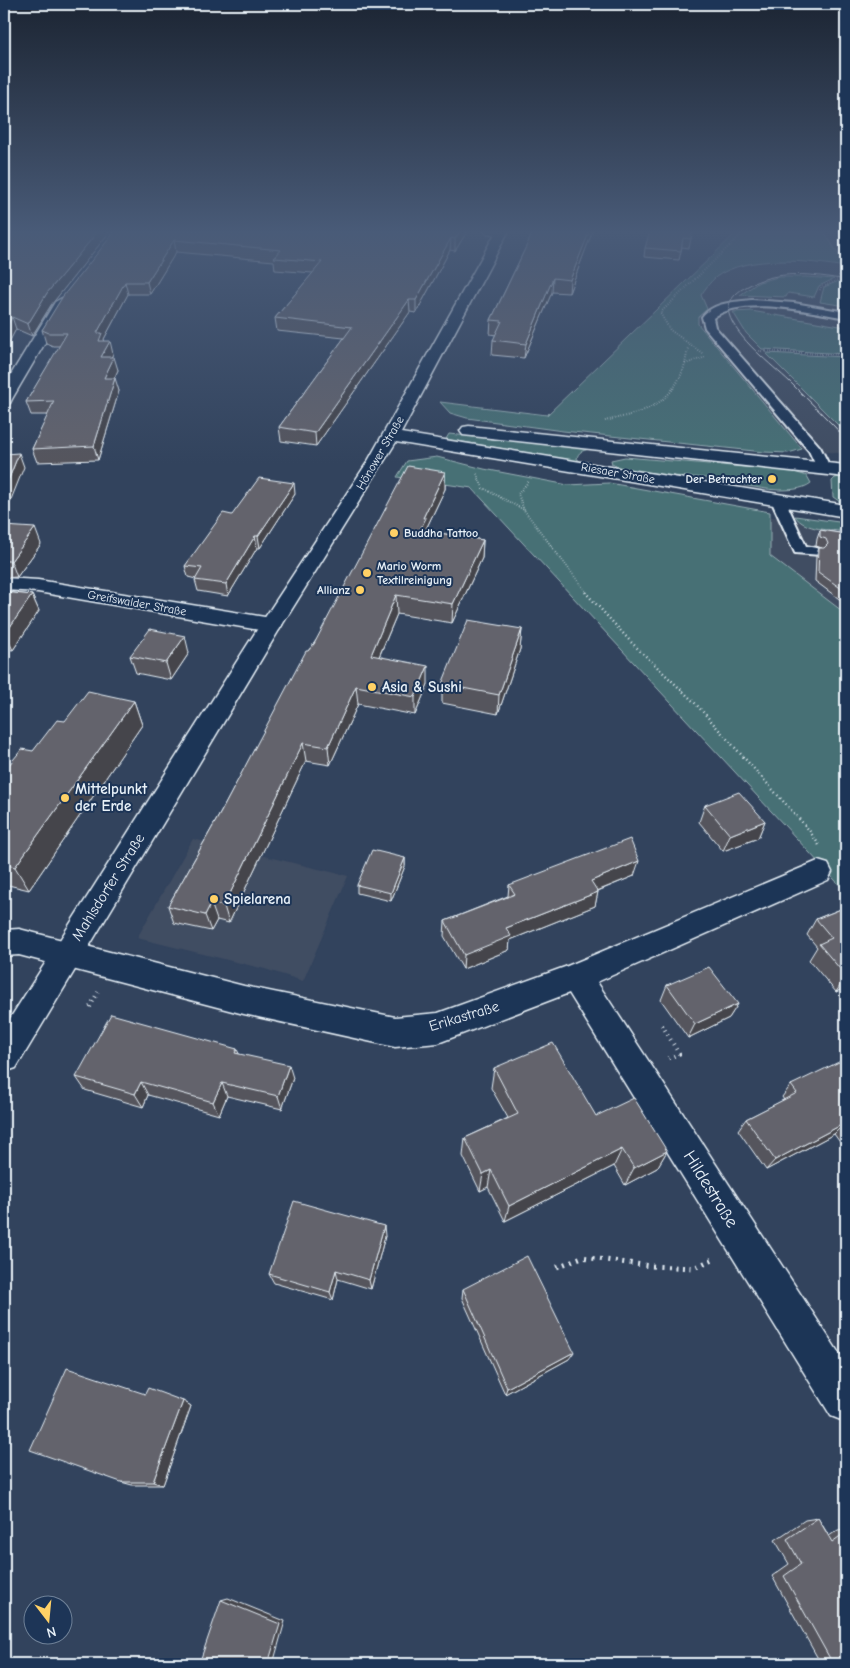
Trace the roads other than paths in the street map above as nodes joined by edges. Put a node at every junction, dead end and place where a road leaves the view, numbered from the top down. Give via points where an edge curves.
1 (58, 308) edge
2 (458, 308) edge
3 (723, 308) edge
4 (799, 308) edge
5 (846, 315) edge
6 (4, 399) edge
7 (394, 430) junction
8 (616, 447) junction
9 (824, 469) junction
10 (846, 471) edge
11 (609, 472) junction
12 (778, 500) junction
13 (846, 512) edge
14 (816, 552) dead end
15 (4, 584) edge
16 (271, 625) junction
17 (245, 667) joint
18 (821, 862) road end
19 (4, 943) edge
20 (66, 954) junction
21 (576, 978) junction
22 (4, 1057) edge
23 (846, 1401) edge

1 - 6 main road
2 - 7 main road, Hönower Straße
3 - 9 lane via 710,313 707,322 815,450
4 - 5 lane
7 - 8 main road, Riesaer Straße via 450,429
7 - 11 main road, Riesaer Straße
7 - 16 main road, Hönower Straße
8 - 9 main road, Riesaer Straße
8 - 11 main road via 596,453 591,460
9 - 10 main road, Riesaer Straße
9 - 12 main road via 815,488 801,496
11 - 12 main road, Riesaer Straße
12 - 13 main road, Riesaer Straße
12 - 14 lane via 800,550
15 - 16 main road, Greifswalder Straße via 38,586
16 - 17 main road, Hönower Straße
17 - 20 main road, Mahlsdorfer Straße
18 - 21 main road, Erikastraße
19 - 20 main road, Erikastraße via 19,942
20 - 21 main road, Erikastraße via 244,1000 395,1032 438,1028
20 - 22 main road, Mahlsdorfer Straße
21 - 23 main road, Hildestraße

